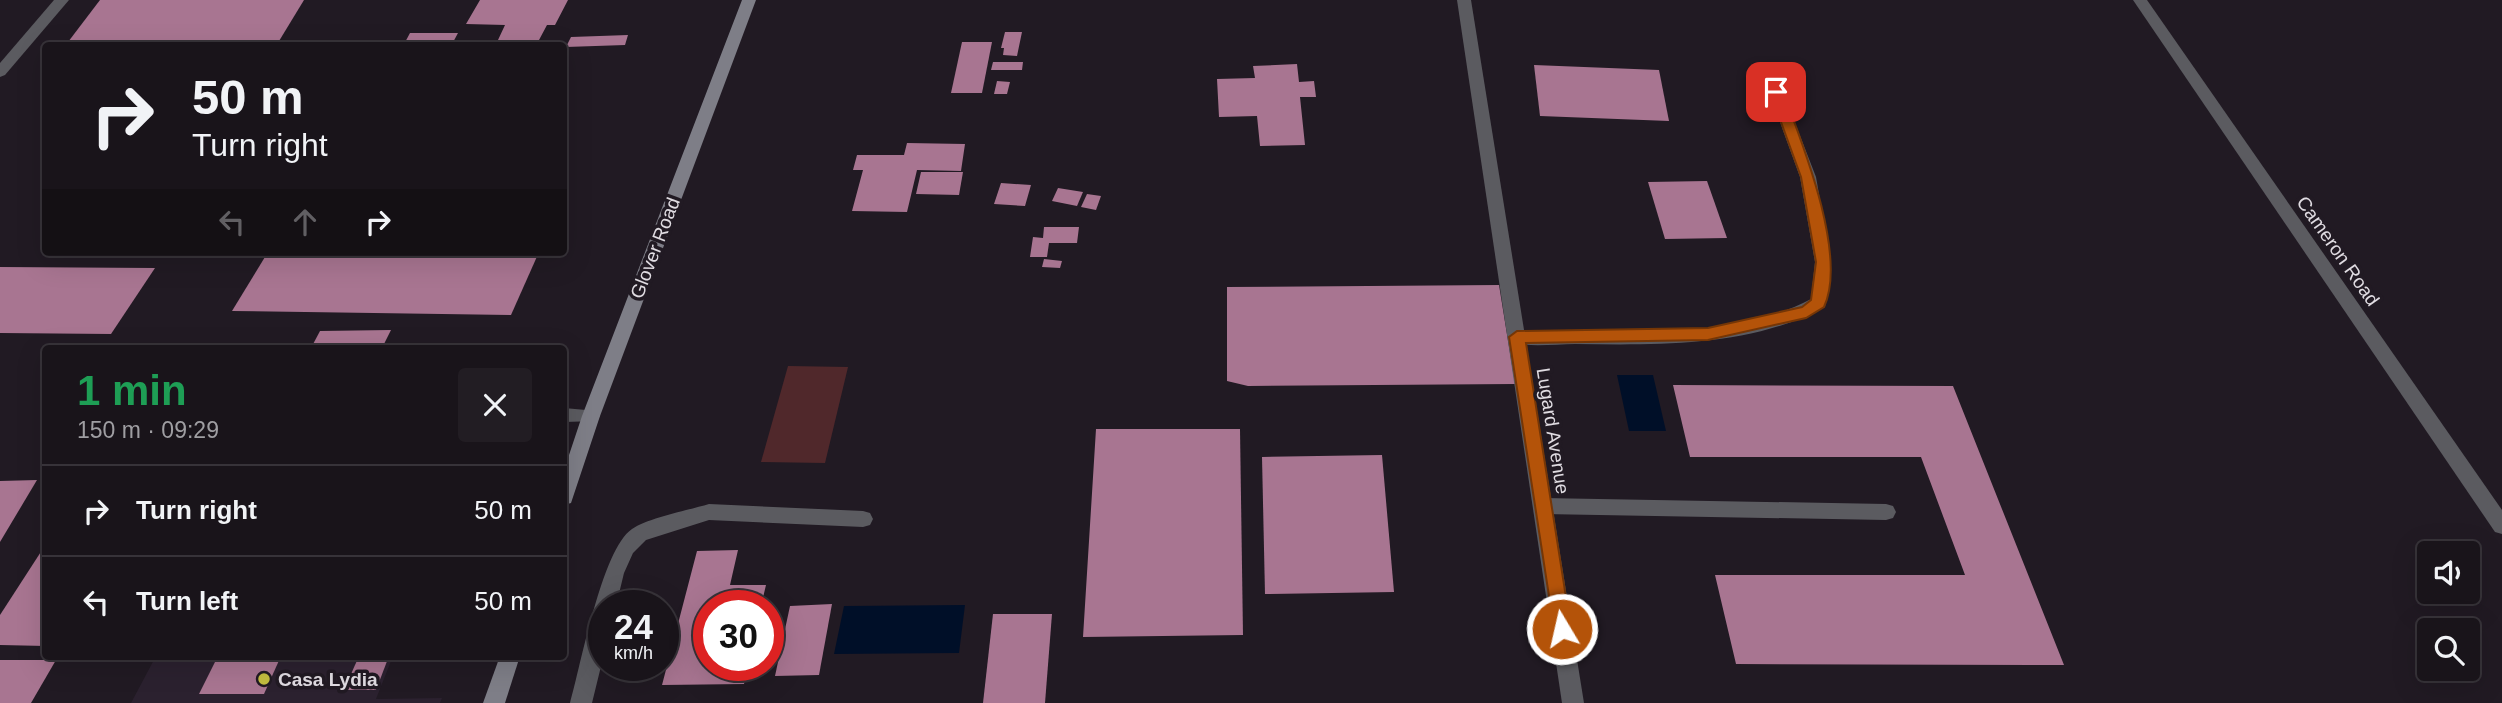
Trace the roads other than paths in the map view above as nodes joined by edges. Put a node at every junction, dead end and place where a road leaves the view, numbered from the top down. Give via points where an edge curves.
1 (62, 0) edge
2 (749, 0) edge
3 (1464, 0) edge
4 (2140, 0) edge
5 (0, 72) edge
6 (1776, 92) dead end
7 (1517, 337) junction
8 (567, 415) edge
9 (591, 416) junction
10 (567, 488) edge
11 (1543, 506) junction
12 (1886, 512) dead end
13 (863, 519) dead end
14 (2502, 526) edge
15 (610, 590) edge
16 (509, 660) edge
17 (588, 675) edge
18 (494, 703) edge
19 (581, 703) edge
20 (1573, 703) edge

1 - 5 street
2 - 9 street, Glover Road
3 - 7 street, Lugard Avenue
4 - 14 street, Cameron Road
6 - 7 street via 1808,177 1823,262 1819,302 1806,312 1708,334
7 - 11 street, Lugard Avenue
8 - 9 street
9 - 10 street, Glover Road
11 - 12 street
11 - 20 street, Lugard Avenue
13 - 15 street via 709,512 640,534 626,547
16 - 18 street
17 - 19 street

